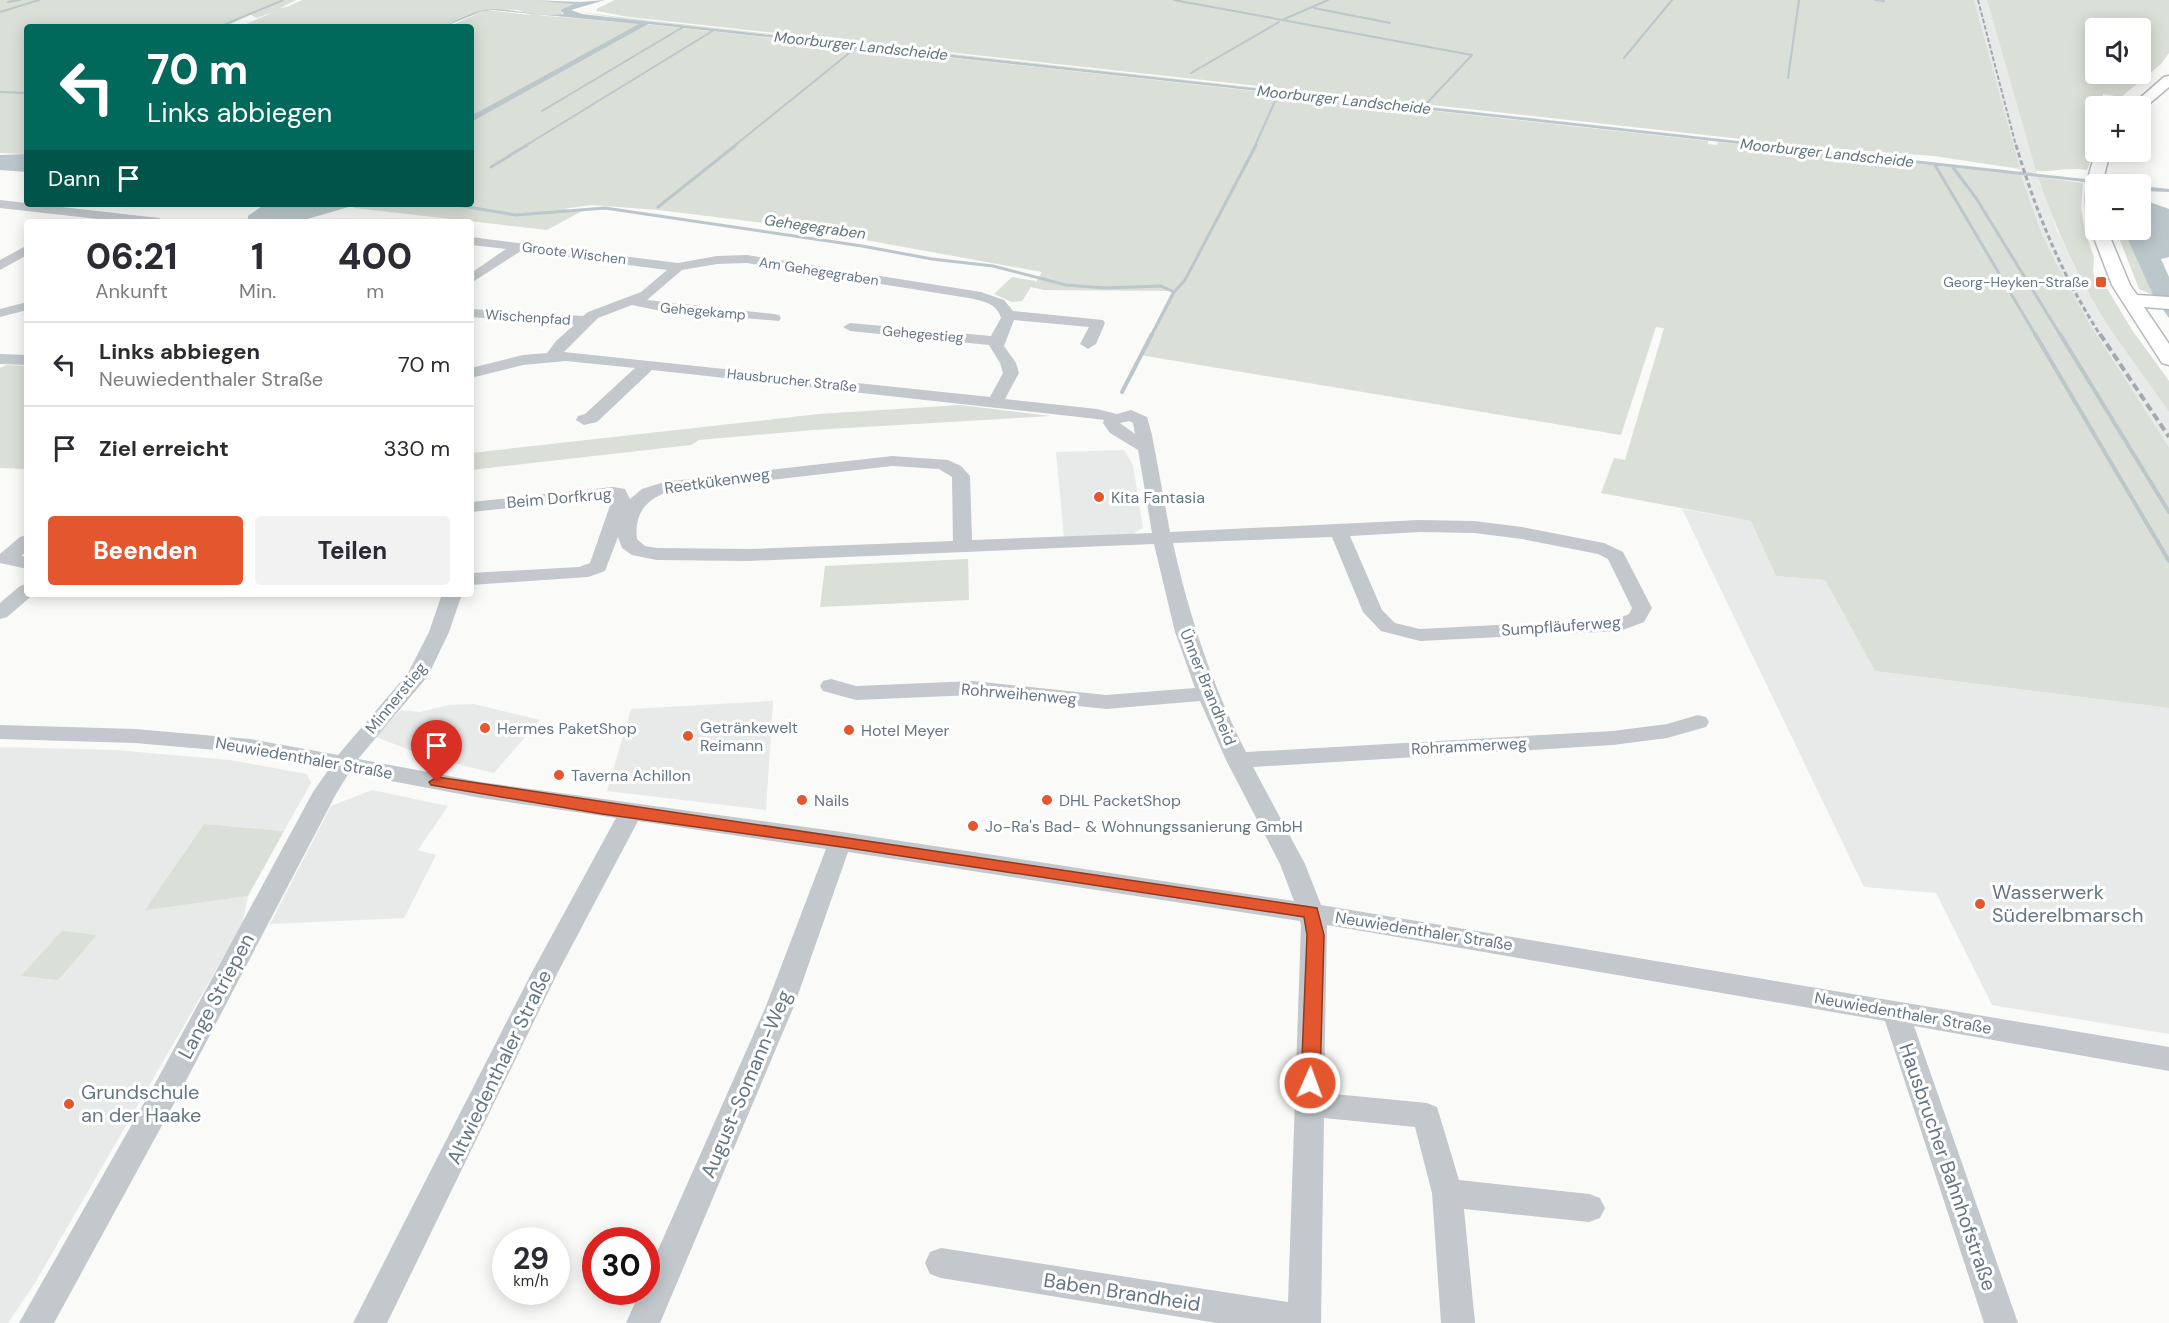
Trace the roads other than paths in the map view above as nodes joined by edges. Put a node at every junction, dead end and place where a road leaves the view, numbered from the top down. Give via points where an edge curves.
1 (2169, 80) edge
2 (2150, 96) edge
3 (0, 204) edge
4 (24, 207) edge
5 (26, 207) edge
6 (132, 219) edge
7 (2103, 240) edge
8 (474, 241) edge
9 (518, 247) junction
10 (1, 250) edge
11 (22, 253) edge
12 (0, 266) edge
13 (678, 267) junction
14 (474, 277) edge
15 (2130, 300) junction
16 (633, 301) junction
17 (2162, 302) edge
18 (24, 307) edge
19 (0, 313) edge
20 (474, 313) edge
21 (1008, 315) junction
22 (774, 318) dead end
23 (586, 321) junction
24 (850, 327) dead end
25 (996, 340) junction
26 (1088, 344) dead end
27 (553, 356) junction
28 (0, 359) edge
29 (24, 360) edge
30 (2169, 360) edge
31 (649, 364) junction
32 (474, 373) edge
33 (995, 403) junction
34 (1114, 418) joint
35 (584, 420) dead end
36 (474, 507) edge
37 (1340, 531) junction
38 (1162, 540) junction
39 (24, 544) edge
40 (963, 547) junction
41 (24, 562) edge
42 (474, 579) edge
43 (24, 593) edge
44 (451, 597) edge
45 (0, 613) edge
46 (831, 686) dead end
47 (1208, 694) junction
48 (1698, 722) dead end
49 (0, 732) edge
50 (1238, 760) junction
51 (344, 763) junction
52 (631, 812) junction
53 (842, 841) junction
54 (1311, 912) junction
55 (1895, 1011) junction
56 (2169, 1059) edge
57 (1310, 1104) junction
58 (1447, 1193) junction
59 (1589, 1208) dead end
60 (941, 1263) dead end
61 (1304, 1322) edge
62 (36, 1323) edge
63 (370, 1323) edge
64 (643, 1323) edge
65 (1458, 1323) edge
66 (2001, 1323) edge

1 - 2 main road
3 - 4 street
5 - 6 street
7 - 15 main road
8 - 9 street, Groote Wischen
9 - 13 street, Groote Wischen
9 - 14 street
10 - 11 street via 5,255
11 - 12 street
13 - 16 street via 650,292
13 - 21 street, Am Gehegegraben via 717,260 747,260 978,296 1002,306
15 - 17 main road
15 - 30 main road
16 - 22 street, Gehegekamp
16 - 23 street via 601,311
18 - 19 street
20 - 23 street, Wischenpfad
21 - 25 street
21 - 26 street via 1098,323
23 - 27 street
24 - 25 street, Gehegestieg
25 - 33 street via 997,350 1011,373
27 - 31 street, Hausbrucher Straße
27 - 32 street, Hausbrucher Straße
28 - 29 street
31 - 33 street, Hausbrucher Straße
31 - 35 street via 591,418
33 - 34 street, Hausbrucher Straße
34 - 38 street, Ünner Brandheid via 1127,415 1140,419
36 - 42 street, Beim Dorfkrug via 613,492 622,497 598,567 581,573
37 - 37 street, Sumpfläuferweg via 1474,527 1604,549 1616,556 1642,608 1637,618 1620,625 1420,635 1388,627 1373,612
37 - 38 street, Sumpfläuferweg
38 - 40 street, Reetkükenweg
38 - 47 street, Ünner Brandheid via 1175,601
39 - 41 street via 6,559
40 - 40 street, Reetkükenweg via 961,476 949,466 922,461 853,464 664,488 650,492 638,502 626,533 633,547 664,554 766,555
43 - 45 street
44 - 51 street, Minnerstieg via 417,676
46 - 47 street, Rohrweihenweg via 856,693 972,688 1106,702
47 - 50 street, Ünner Brandheid
48 - 50 street, Rohrammerweg via 1647,735 1612,738
49 - 51 street, Neuwiedenthaler Straße via 204,741
50 - 54 street, Ünner Brandheid via 1295,867
51 - 52 street, Neuwiedenthaler Straße via 461,787
51 - 62 street, Lange Striepen via 308,822 167,1089
52 - 53 street, Neuwiedenthaler Straße
52 - 63 street, Altwiedenthaler Straße via 545,972
53 - 54 street, Neuwiedenthaler Straße
53 - 64 street, August-Somann-Weg via 780,1006
54 - 55 street, Neuwiedenthaler Straße
54 - 57 street, Baben Brandheid via 1315,935
55 - 56 street, Neuwiedenthaler Straße
55 - 66 street, Hausbrucher Bahnhofstraße
57 - 58 street via 1427,1116
57 - 61 street, Baben Brandheid
58 - 59 street
58 - 65 street
60 - 61 street, Baben Brandheid

